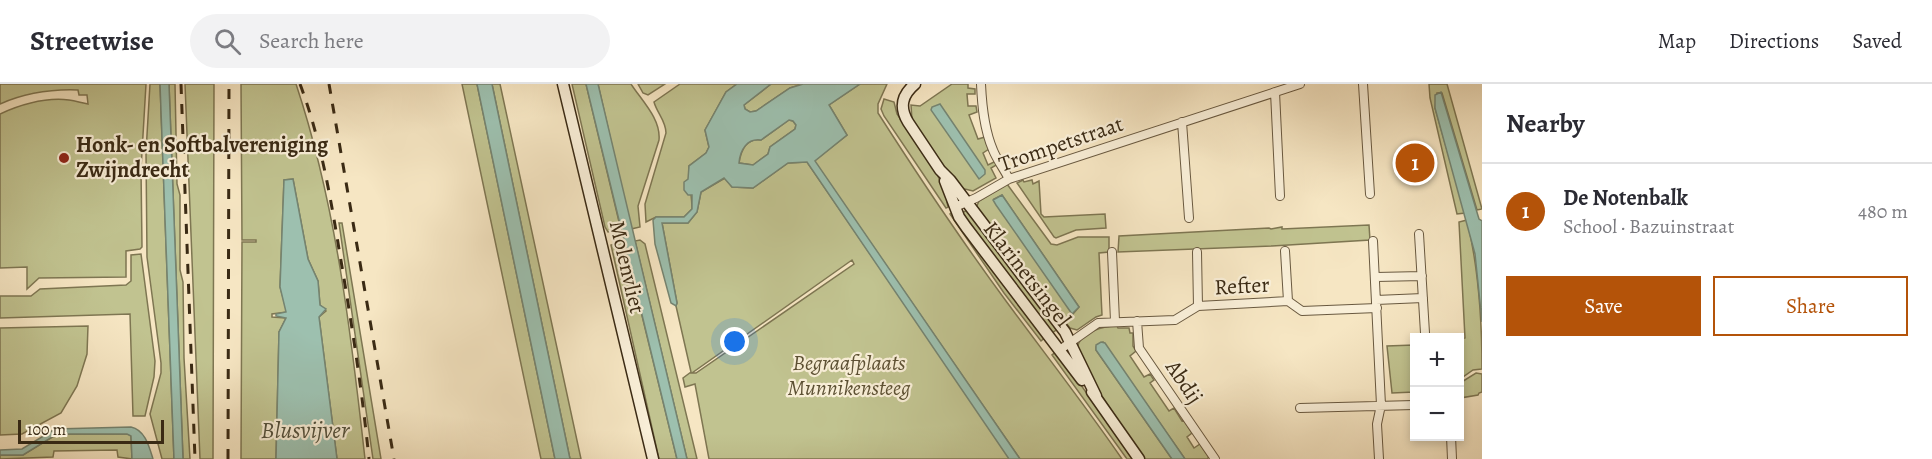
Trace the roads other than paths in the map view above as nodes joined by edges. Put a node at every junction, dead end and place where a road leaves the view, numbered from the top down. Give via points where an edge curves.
1 (563, 84) edge
2 (915, 84) edge
3 (981, 84) edge
4 (1300, 84) edge
5 (1364, 84) edge
6 (1275, 92) junction
7 (1182, 122) junction
8 (940, 170) junction
9 (1009, 179) junction
10 (1370, 194) dead end
11 (1280, 196) dead end
12 (966, 202) junction
13 (955, 207) junction
14 (1189, 218) dead end
15 (1419, 234) dead end
16 (1373, 241) dead end
17 (1285, 251) dead end
18 (1112, 252) dead end
19 (1197, 252) dead end
20 (1422, 276) junction
21 (1376, 277) junction
22 (1423, 298) junction
23 (1288, 301) junction
24 (1376, 304) junction
25 (1198, 306) junction
26 (1115, 321) junction
27 (1137, 321) junction
28 (1425, 333) dead end
29 (1071, 342) junction
30 (1060, 350) junction
31 (1096, 396) junction
32 (1381, 405) junction
33 (1410, 405) edge
34 (1300, 408) dead end
35 (1451, 441) edge
36 (653, 459) edge
37 (1139, 459) edge
38 (1215, 459) edge
39 (1379, 459) edge
40 (1452, 459) edge

1 - 36 street, Molenvliet
2 - 8 street, Klarinetsingel via 904,97 903,114
3 - 9 street via 991,143
4 - 6 street, Trompetstraat
5 - 10 street
6 - 7 street, Trompetstraat
6 - 11 street
7 - 9 street, Trompetstraat
7 - 14 street
8 - 12 street, Klarinetsingel
8 - 13 street, Klarinetsingel
9 - 12 street, Trompetstraat
12 - 13 street, Trompetstraat
12 - 29 street, Klarinetsingel
13 - 30 street, Klarinetsingel
15 - 20 street
16 - 21 street
17 - 23 street, Refter
18 - 26 street
19 - 25 street, Refter
20 - 21 street
20 - 22 street
21 - 24 street
22 - 24 street
22 - 28 street
23 - 24 street, Refter via 1302,311
23 - 25 street, Refter
24 - 32 street
25 - 27 street, Refter via 1175,320
26 - 27 street, Refter
26 - 29 street, Refter via 1098,324
27 - 38 street, Abdij via 1139,348
29 - 30 street, Refter
29 - 31 street, Klarinetsingel
30 - 31 street, Klarinetsingel
31 - 37 street, Klarinetsingel
32 - 33 street
32 - 34 street
32 - 39 street via 1377,424
35 - 40 street

